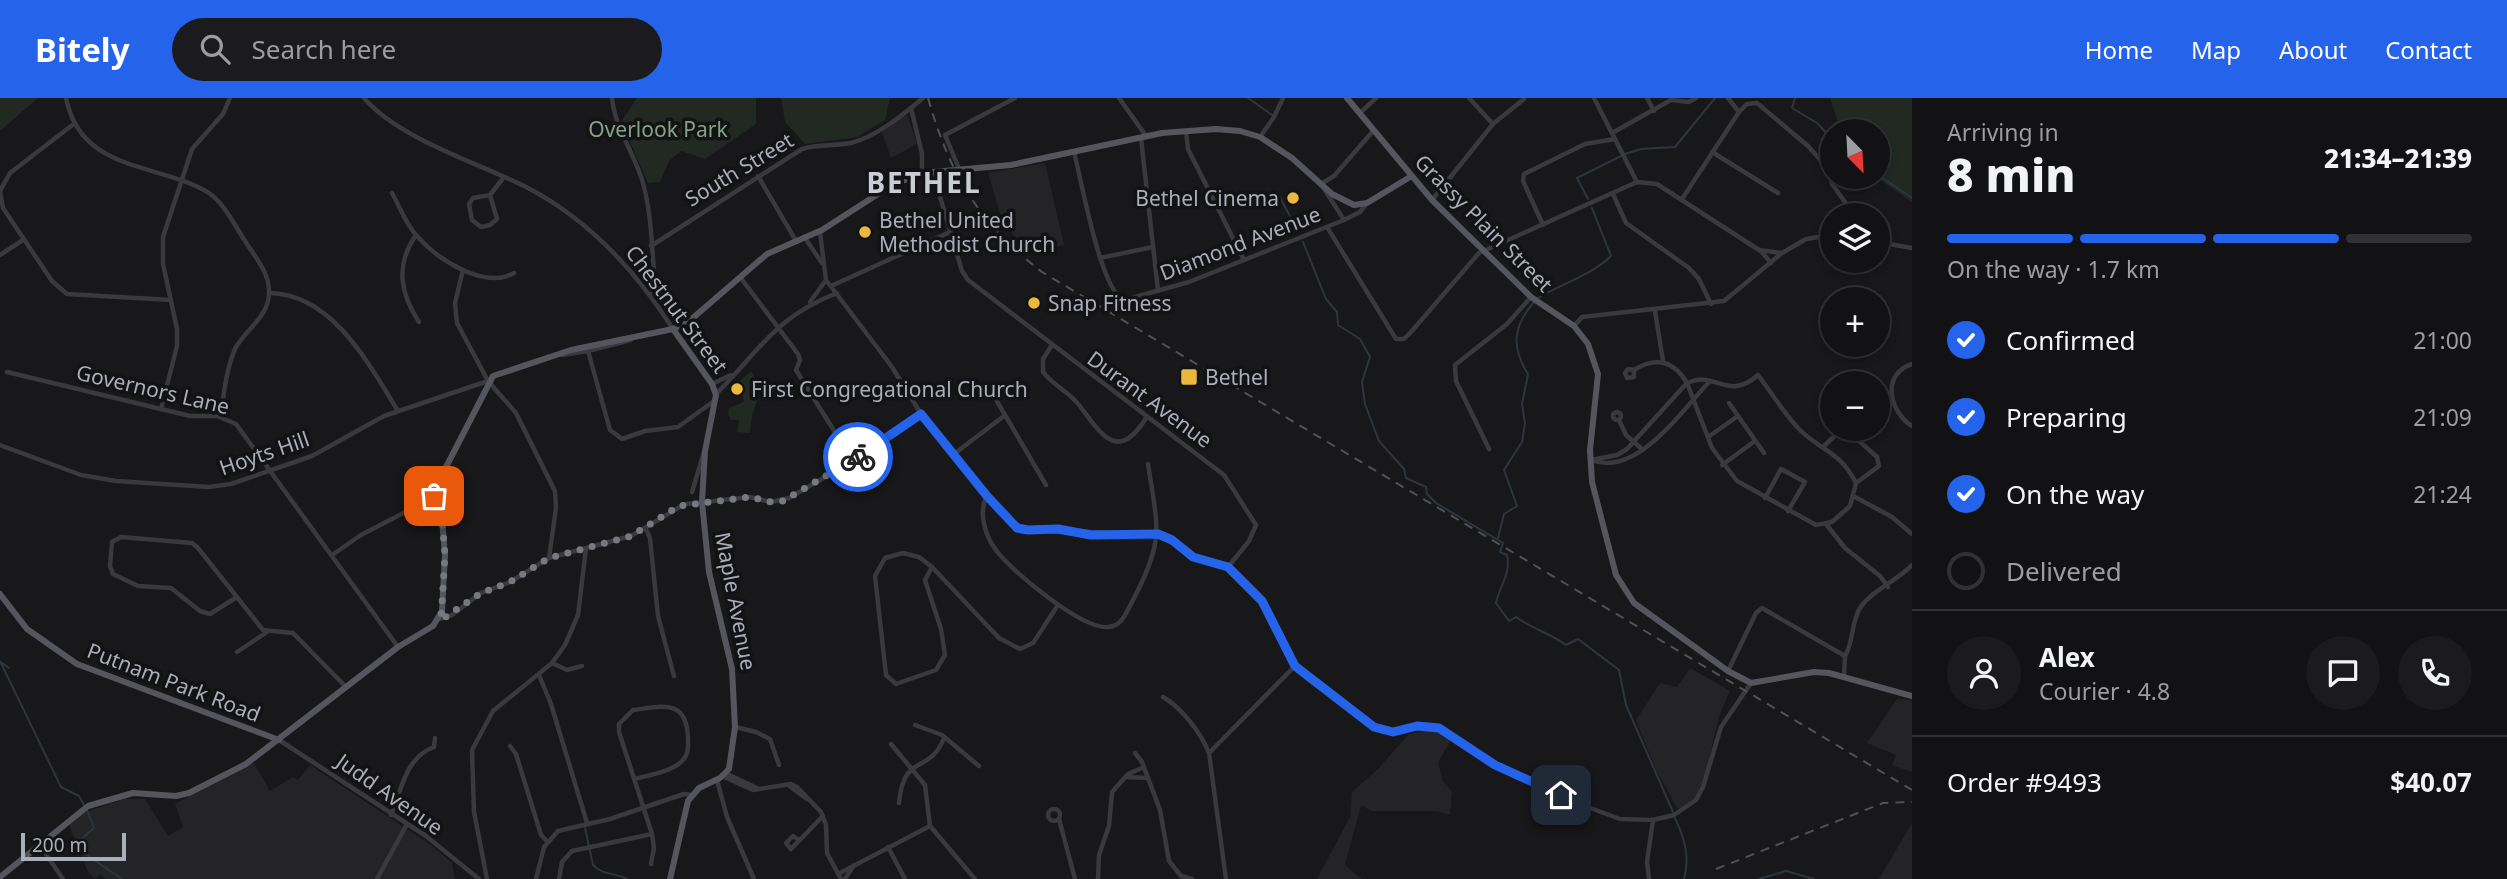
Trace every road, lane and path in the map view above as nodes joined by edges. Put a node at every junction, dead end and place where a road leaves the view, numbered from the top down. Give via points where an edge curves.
1 (66, 98) edge
2 (230, 98) edge
3 (364, 98) edge
4 (612, 98) edge
5 (922, 98) edge
6 (1015, 98) edge
7 (1119, 98) edge
8 (1283, 98) edge
9 (1347, 98) edge
10 (1376, 98) edge
11 (1469, 98) edge
12 (1594, 98) edge
13 (1647, 98) edge
14 (1696, 98) edge
15 (1728, 98) edge
16 (1524, 99) edge
17 (911, 108) junction
18 (1654, 111) junction
19 (1739, 112) junction
20 (1360, 113) junction
21 (75, 123) junction
22 (1493, 124) junction
23 (1186, 130) junction
24 (1374, 131) junction
25 (1612, 133) junction
26 (1144, 137) junction
27 (1260, 137) junction
28 (1615, 139) junction
29 (1074, 152) junction
30 (1712, 152) junction
31 (960, 171) junction
32 (922, 173) junction
33 (933, 173) junction
34 (758, 176) junction
35 (504, 177) junction
36 (1410, 177) junction
37 (180, 182) junction
38 (1637, 182) junction
39 (1321, 184) junction
40 (1778, 192) dead end
41 (392, 193) dead end
42 (1613, 194) junction
43 (490, 195) junction
44 (1682, 199) junction
45 (1432, 200) junction
46 (1367, 203) junction
47 (1845, 203) edge
48 (1344, 220) junction
49 (1543, 225) junction
50 (1327, 227) junction
51 (820, 232) junction
52 (950, 232) junction
53 (416, 235) junction
54 (1820, 237) edge
55 (805, 238) junction
56 (23, 240) junction
57 (796, 242) junction
58 (1890, 244) edge
59 (651, 246) junction
60 (1153, 247) junction
61 (1912, 248) edge
62 (1759, 250) junction
63 (1483, 251) junction
64 (1782, 253) junction
65 (0, 255) edge
66 (1100, 258) junction
67 (1244, 260) junction
68 (822, 263) junction
69 (1771, 263) junction
70 (463, 270) junction
71 (514, 273) dead end
72 (740, 277) junction
73 (826, 280) junction
74 (831, 286) junction
75 (1158, 291) junction
76 (270, 293) junction
77 (836, 293) junction
78 (650, 295) junction
79 (171, 300) junction
80 (1534, 300) junction
81 (808, 304) junction
82 (1712, 304) junction
83 (1655, 311) junction
84 (419, 322) dead end
85 (778, 326) junction
86 (1574, 326) junction
87 (673, 329) junction
88 (640, 335) junction
89 (1052, 345) junction
90 (588, 351) junction
91 (558, 354) junction
92 (1663, 361) junction
93 (1912, 365) edge
94 (1634, 370) dead end
95 (7, 372) dead end
96 (735, 373) junction
97 (488, 380) junction
98 (1710, 380) junction
99 (1687, 383) junction
100 (712, 384) junction
101 (965, 394) dead end
102 (715, 398) junction
103 (1693, 399) junction
104 (1729, 403) dead end
105 (161, 409) junction
106 (398, 411) junction
107 (1682, 411) junction
108 (1698, 413) junction
109 (921, 414) junction
110 (1004, 416) junction
111 (1738, 416) junction
112 (221, 417) junction
113 (1146, 418) junction
114 (1619, 420) dead end
115 (1912, 426) edge
116 (1708, 437) junction
117 (1755, 440) junction
118 (1633, 442) junction
119 (0, 445) edge
120 (1824, 446) junction
121 (1489, 449) dead end
122 (1643, 450) junction
123 (705, 452) junction
124 (1764, 453) dead end
125 (954, 454) junction
126 (1590, 460) junction
127 (853, 461) junction
128 (1148, 464) dead end
129 (1722, 465) junction
130 (270, 471) junction
131 (1856, 483) junction
132 (1046, 485) dead end
133 (692, 492) dead end
134 (440, 494) junction
135 (987, 496) junction
136 (1854, 497) junction
137 (1765, 498) junction
138 (702, 502) junction
139 (1788, 511) junction
140 (1826, 524) junction
141 (646, 529) junction
142 (1158, 534) junction
143 (1912, 534) edge
144 (586, 548) junction
145 (332, 555) junction
146 (549, 558) junction
147 (1912, 565) edge
148 (932, 567) junction
149 (1228, 567) junction
150 (1888, 587) junction
151 (0, 594) edge
152 (237, 597) junction
153 (1058, 605) junction
154 (439, 619) junction
155 (267, 632) junction
156 (398, 647) junction
157 (237, 652) dead end
158 (1845, 656) junction
159 (552, 663) junction
160 (582, 666) dead end
161 (1295, 666) junction
162 (1728, 671) junction
163 (538, 675) junction
164 (674, 676) dead end
165 (1844, 676) junction
166 (1751, 683) junction
167 (347, 688) junction
168 (1912, 696) edge
169 (1163, 697) dead end
170 (915, 725) dead end
171 (734, 727) junction
172 (435, 738) dead end
173 (944, 738) junction
174 (279, 740) junction
175 (891, 744) dead end
176 (510, 746) dead end
177 (1135, 753) dead end
178 (1209, 753) junction
179 (779, 765) dead end
180 (979, 766) dead end
181 (912, 767) junction
182 (1144, 767) junction
183 (722, 776) junction
184 (1126, 777) junction
185 (1149, 778) junction
186 (635, 779) junction
187 (691, 795) junction
188 (899, 803) dead end
189 (644, 808) junction
190 (391, 816) junction
191 (823, 816) junction
192 (1059, 819) dead end
193 (1653, 820) junction
194 (587, 823) junction
195 (407, 824) junction
196 (930, 826) junction
197 (652, 834) junction
198 (799, 840) dead end
199 (547, 841) junction
200 (41, 847) junction
201 (888, 847) junction
202 (651, 864) dead end
203 (0, 877) edge
204 (841, 877) edge
205 (63, 879) edge
206 (377, 879) edge
207 (479, 879) edge
208 (487, 879) edge
209 (536, 879) edge
210 (559, 879) edge
211 (670, 879) edge
212 (754, 879) edge
213 (905, 879) edge
214 (975, 879) edge
215 (1075, 879) edge
216 (1098, 879) edge
217 (1192, 879) edge
218 (1226, 879) edge
219 (1649, 879) edge

1 - 21 street
2 - 37 street via 223,114 192,149
3 - 35 street, Chestnut Street via 390,122
4 - 59 street via 616,120 643,181
5 - 17 street, South Street
6 - 31 street via 945,135
7 - 26 street
8 - 27 street
9 - 20 main road, Grassy Plain Street
10 - 20 street
11 - 22 street
12 - 25 street
13 - 18 street
14 - 18 street via 1671,100
15 - 19 street
16 - 22 street
17 - 32 street
17 - 34 street, South Street via 864,138 802,149
18 - 25 street
19 - 30 street
19 - 47 street via 1747,104 1757,103 1808,146 1830,171 1832,184
20 - 24 main road, Grassy Plain Street
21 - 37 street via 107,155
21 - 56 street via 2,183 3,208
22 - 45 street
23 - 26 main road
23 - 27 main road via 1229,130
23 - 67 street via 1188,149
24 - 36 main road, Grassy Plain Street
24 - 39 street via 1334,176
25 - 28 street
26 - 29 main road
26 - 60 street
27 - 39 main road
28 - 38 street
28 - 49 street via 1585,144 1524,174
29 - 31 main road
29 - 66 street
30 - 40 street
30 - 44 street
31 - 33 main road
32 - 33 main road
32 - 51 main road via 891,185
33 - 52 street
34 - 57 street
34 - 59 street, South Street
35 - 43 street
35 - 78 street, Chestnut Street via 576,218 621,259
36 - 45 main road, Grassy Plain Street
36 - 46 main road
37 - 76 street via 202,190 220,204 261,265
37 - 79 street via 161,250
38 - 42 street
38 - 44 street via 1657,184
39 - 46 main road via 1347,203
39 - 48 street
41 - 53 street
42 - 49 street
42 - 82 street via 1626,223 1689,268
43 - 43 street via 474,198 469,204 472,220 481,227 497,219
44 - 62 street
45 - 63 main road, Grassy Plain Street
46 - 48 street, Diamond Avenue
48 - 50 street, Diamond Avenue
49 - 63 street
50 - 63 street via 1396,338 1404,339 1412,332
50 - 67 street, Diamond Avenue
51 - 55 main road
51 - 68 street
52 - 74 street
52 - 89 street, Durant Avenue via 968,280
53 - 70 street
53 - 84 street via 403,259 401,274 409,307
54 - 64 street via 1806,239
55 - 57 main road
55 - 68 street
56 - 65 street
56 - 79 street via 67,294
57 - 72 main road via 767,254
58 - 61 street
59 - 78 street via 655,288
60 - 66 street
60 - 75 street
62 - 64 street
62 - 69 street
63 - 80 main road, Grassy Plain Street
64 - 69 street
66 - 75 street, Diamond Avenue via 1118,298
67 - 75 street, Diamond Avenue
68 - 73 street
69 - 82 street via 1731,297
70 - 71 street via 495,280
70 - 97 street via 454,315
72 - 85 street
72 - 87 main road via 694,318
73 - 74 street
73 - 81 street
74 - 77 street
76 - 106 street via 300,296 350,339
76 - 112 street via 264,312 233,354
77 - 81 street
77 - 109 street
78 - 87 street, Chestnut Street
79 - 105 street via 177,346
80 - 86 main road, Grassy Plain Street
80 - 121 street via 1455,365 1455,381
81 - 85 street
82 - 83 street
83 - 86 street via 1582,317
83 - 92 street
85 - 96 street
85 - 127 street via 800,357 796,370
86 - 126 main road, Grassy Plain Street via 1588,344 1598,374
87 - 88 main road
87 - 100 main road, Chestnut Street
88 - 90 street
88 - 91 main road
89 - 113 street, Durant Avenue
89 - 113 street via 1043,359 1043,372 1079,405 1101,436 1111,441 1130,437
90 - 91 street
90 - 102 street via 610,430 622,439 678,426
91 - 97 main road
92 - 94 street
92 - 99 street via 1674,366
93 - 115 street via 1901,370 1891,386 1896,413
95 - 105 street, Governors Lane
96 - 100 street
96 - 102 street
97 - 106 street, Hoyts Hill
97 - 134 main road via 444,471
97 - 146 street via 516,413 555,491
98 - 99 street
98 - 103 street
98 - 120 street via 1731,388 1750,383 1758,375 1798,428
99 - 103 street
99 - 118 street
100 - 102 main road, Chestnut Street
101 - 110 street via 986,388
102 - 123 main road, Maple Avenue
103 - 107 street
103 - 108 street
104 - 111 street
105 - 112 street, Governors Lane
106 - 130 street, Hoyts Hill via 312,456
107 - 108 street
107 - 122 street
108 - 116 street
109 - 125 street
109 - 127 street
110 - 125 street
110 - 132 street
111 - 116 street
111 - 117 street
112 - 130 street, Governors Lane via 236,424
113 - 149 street, Durant Avenue via 1224,475 1254,519 1254,531
114 - 118 street
116 - 129 street
117 - 124 street
117 - 129 street
118 - 122 street
118 - 126 street via 1617,455
119 - 130 street, Hoyts Hill via 64,471 116,481 209,487
120 - 131 street via 1849,469
120 - 131 street via 1847,430 1877,457 1880,466
122 - 126 street via 1621,461
123 - 133 street
123 - 138 main road, Maple Avenue
125 - 135 street
126 - 162 main road, Grassy Plain Street via 1616,575 1624,591 1646,614
127 - 138 street via 783,501 750,497
128 - 142 street
129 - 137 street via 1737,481
130 - 145 street, Governors Lane
131 - 136 street
134 - 145 street
134 - 154 main road via 445,555
135 - 142 street via 1021,529
135 - 153 street via 982,517 996,551
136 - 140 street via 1839,517
136 - 143 street via 1892,517
137 - 139 street
137 - 139 street via 1781,470 1805,482
138 - 141 street via 677,507
138 - 171 main road, Maple Avenue via 709,572 732,669
139 - 140 street via 1815,525
140 - 150 street
141 - 144 street
141 - 164 street via 658,616
142 - 149 street via 1193,557
142 - 153 street via 1153,558 1119,624 1091,625
144 - 146 street
144 - 159 street via 578,614
145 - 156 street, Governors Lane
146 - 154 street
147 - 150 street
148 - 148 street via 919,556 903,552 885,558 876,571 886,675 896,684 936,670 945,655 925,580
148 - 153 street via 999,638 1020,649 1033,643
149 - 161 street via 1262,601
150 - 158 street via 1857,613 1852,646
151 - 174 main road, Putnam Park Road via 27,629 77,664
152 - 152 street via 192,543 121,537 112,542 110,571 138,586 171,588 210,614
152 - 155 street
154 - 156 main road
155 - 157 street
155 - 167 street via 286,632 301,639
156 - 167 main road
158 - 162 street via 1762,608
158 - 165 street
159 - 160 street via 567,670
159 - 163 street
161 - 178 street
161 - 193 street via 1383,732 1417,726 1439,728 1495,765 1604,815
162 - 166 main road
163 - 194 street
163 - 208 street via 493,711 472,750 474,812
165 - 166 main road via 1814,673
165 - 168 main road
166 - 193 street via 1721,727 1696,800 1674,815
167 - 174 main road
169 - 178 street via 1204,740
170 - 173 street
171 - 179 street via 770,739
171 - 183 main road, Maple Avenue via 732,760
172 - 190 street via 434,747 411,762
173 - 180 street
173 - 181 street via 933,757
174 - 190 street, Judd Avenue
174 - 200 main road via 246,764 188,793 133,793 88,806
175 - 181 street
176 - 199 street
177 - 182 street
178 - 218 street
181 - 188 street via 902,780
181 - 196 street via 925,785
182 - 184 street
182 - 185 street
183 - 187 main road
183 - 191 street via 747,789 794,785
183 - 212 street via 727,817
184 - 185 street
184 - 216 street via 1112,792
185 - 217 street via 1169,861 1181,876
186 - 186 street via 675,766 685,758 687,721 680,710 636,709 621,719 619,732
186 - 189 street
187 - 189 street
187 - 211 main road
189 - 194 street
189 - 197 street
190 - 195 street, Judd Avenue
191 - 198 street
191 - 204 street via 827,853
192 - 215 street
193 - 219 street
194 - 199 street via 558,831
195 - 206 street
195 - 207 street, Judd Avenue
196 - 201 street
196 - 214 street
197 - 202 street
197 - 210 street via 567,856
199 - 209 street
200 - 203 main road
200 - 205 street
201 - 204 street
201 - 213 street

